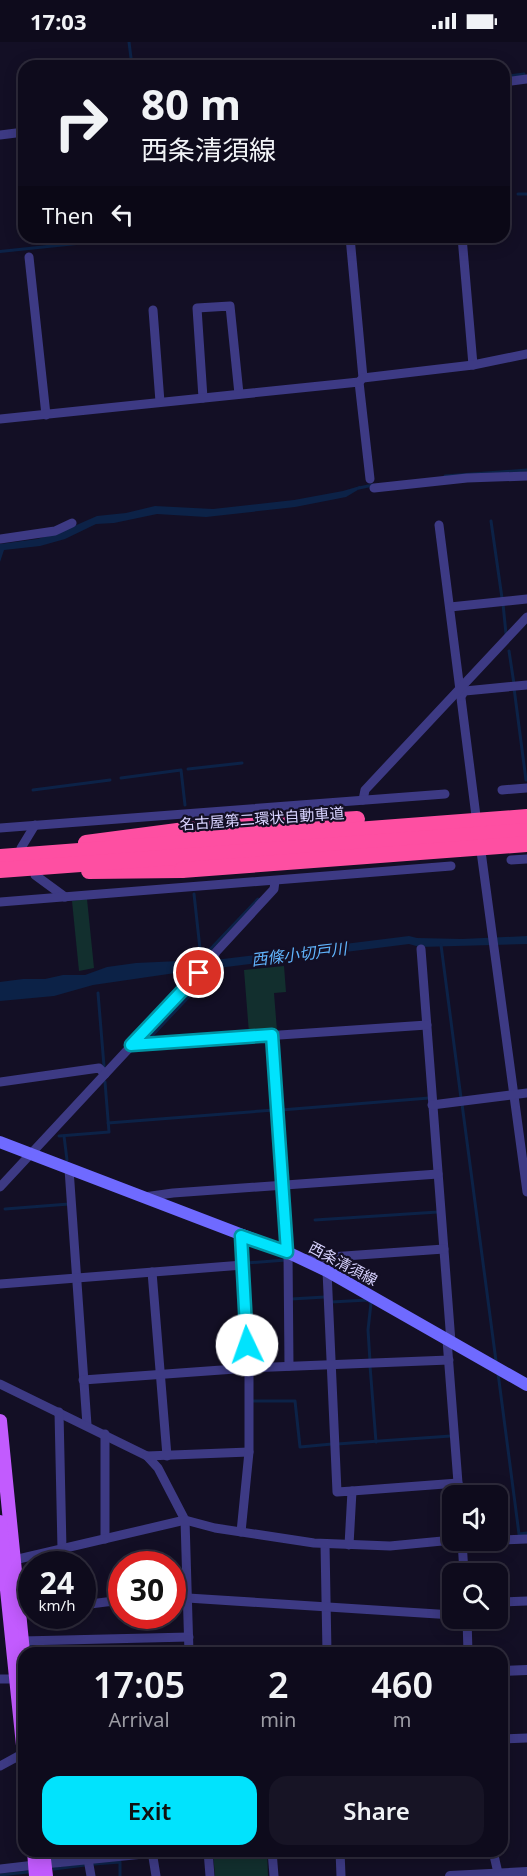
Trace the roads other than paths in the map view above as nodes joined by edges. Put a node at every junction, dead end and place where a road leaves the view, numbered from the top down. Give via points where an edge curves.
1 (527, 79) edge
2 (510, 81) edge
3 (18, 133) edge
4 (0, 135) edge
5 (350, 243) edge
6 (463, 243) edge
7 (29, 257) dead end
8 (153, 310) dead end
9 (527, 354) edge
10 (473, 365) junction
11 (361, 380) junction
12 (239, 394) junction
13 (203, 398) junction
14 (160, 402) junction
15 (46, 415) junction
16 (0, 419) edge
17 (527, 476) edge
18 (72, 523) dead end
19 (439, 525) dead end
20 (0, 539) edge
21 (527, 599) edge
22 (450, 607) junction
23 (527, 617) edge
24 (527, 685) edge
25 (460, 692) junction
26 (527, 788) edge
27 (502, 790) dead end
28 (445, 794) dead end
29 (363, 800) junction
30 (340, 802) junction
31 (527, 806) edge
32 (527, 817) edge
33 (35, 825) junction
34 (0, 828) edge
35 (527, 831) edge
36 (86, 843) dead end
37 (384, 843) dead end
38 (527, 844) edge
39 (401, 846) dead end
40 (21, 848) dead end
41 (0, 857) edge
42 (527, 859) edge
43 (511, 860) dead end
44 (451, 866) dead end
45 (0, 870) edge
46 (89, 871) dead end
47 (387, 872) junction
48 (35, 875) dead end
49 (275, 881) junction
50 (65, 897) junction
51 (0, 902) edge
52 (421, 949) dead end
53 (213, 958) dead end
54 (199, 973) dead end
55 (427, 1025) junction
56 (272, 1035) junction
57 (131, 1045) junction
58 (105, 1074) junction
59 (0, 1082) edge
60 (527, 1093) edge
61 (514, 1094) junction
62 (432, 1105) junction
63 (0, 1142) edge
64 (31, 1154) junction
65 (69, 1169) junction
66 (438, 1173) junction
67 (282, 1184) junction
68 (0, 1187) edge
69 (527, 1192) edge
70 (142, 1197) junction
71 (241, 1236) junction
72 (444, 1249) junction
73 (288, 1252) junction
74 (302, 1259) junction
75 (243, 1265) junction
76 (327, 1271) junction
77 (152, 1272) junction
78 (77, 1278) junction
79 (0, 1284) edge
80 (449, 1341) junction
81 (449, 1360) junction
82 (332, 1365) junction
83 (290, 1366) junction
84 (249, 1368) junction
85 (160, 1374) junction
86 (83, 1380) junction
87 (524, 1381) edge
88 (0, 1384) edge
89 (59, 1412) junction
90 (0, 1421) edge
91 (87, 1425) junction
92 (105, 1434) junction
93 (249, 1452) junction
94 (147, 1456) junction
95 (167, 1456) junction
96 (458, 1483) joint
97 (352, 1491) junction
98 (185, 1520) junction
99 (0, 1522) edge
100 (241, 1532) junction
101 (105, 1539) junction
102 (527, 1539) edge
103 (508, 1540) edge
104 (442, 1541) edge
105 (325, 1544) junction
106 (349, 1545) junction
107 (62, 1549) junction
108 (1, 1550) edge
109 (14, 1560) junction
110 (188, 1596) junction
111 (527, 1600) edge
112 (508, 1601) edge
113 (326, 1606) junction
114 (15, 1612) edge
115 (442, 1614) edge
116 (467, 1629) edge
117 (189, 1637) junction
118 (22, 1641) junction
119 (23, 1647) edge
120 (189, 1647) edge
121 (327, 1647) edge
122 (468, 1647) edge
123 (527, 1670) edge
124 (508, 1671) edge
125 (0, 1679) edge
126 (16, 1679) junction
127 (18, 1698) edge
128 (508, 1739) edge
129 (527, 1739) edge
130 (18, 1757) edge
131 (0, 1767) edge
132 (112, 1857) edge
133 (153, 1857) edge
134 (208, 1857) edge
135 (272, 1857) edge
136 (340, 1857) edge
137 (494, 1857) edge
138 (88, 1860) junction
139 (40, 1864) edge
140 (0, 1869) edge
141 (527, 1872) edge
142 (497, 1874) edge
143 (91, 1876) edge
144 (156, 1876) edge
145 (210, 1876) edge
146 (274, 1876) edge
147 (341, 1876) edge
148 (450, 1876) edge

1 - 2 street
3 - 4 street
5 - 11 street
6 - 10 street
7 - 15 street
8 - 14 street
9 - 10 street
10 - 11 street
11 - 12 street
11 - 17 street via 372,484
12 - 13 street
12 - 13 street via 230,306 197,308
13 - 14 street
14 - 15 street
15 - 16 street
18 - 20 street via 55,531
19 - 22 street
21 - 22 street
22 - 25 street
23 - 25 street
24 - 25 street
25 - 29 street via 365,790
25 - 61 street
26 - 27 street
28 - 29 street
29 - 30 street
30 - 33 street
30 - 37 street
31 - 36 highway via 185,830
32 - 41 highway, 名古屋第二環状自動車道, bridge
33 - 34 street
33 - 40 street
35 - 45 highway, 名古屋第二環状自動車道, bridge
38 - 46 highway, bridge via 182,870
39 - 47 street
42 - 43 street
44 - 47 street
47 - 49 street
48 - 50 street
49 - 50 street
49 - 53 street via 274,889
50 - 51 street
52 - 55 street
54 - 57 street
55 - 56 street
55 - 62 street
56 - 57 street
56 - 67 street
57 - 58 street
58 - 59 street via 99,1068
58 - 64 street
60 - 61 street
61 - 62 street
61 - 69 street
62 - 66 street
63 - 64 main road, 西条清須線
64 - 65 main road, 西条清須線
64 - 68 street
65 - 70 main road, 西条清須線
65 - 78 street
66 - 67 street
66 - 72 street
67 - 70 street
67 - 73 street
70 - 71 main road, 西条清須線
71 - 73 main road, 西条清須線
71 - 75 street
72 - 74 street
72 - 80 street
73 - 74 main road, 西条清須線
73 - 83 street
74 - 76 main road, 西条清須線
75 - 77 street
75 - 84 street
76 - 80 main road, 西条清須線
76 - 82 street
77 - 78 street
77 - 85 street
78 - 79 street
78 - 86 street
80 - 81 street
80 - 87 main road, 西条清須線
81 - 82 street
81 - 96 street
82 - 83 street
82 - 97 street via 337,1492
83 - 84 street
84 - 85 street
84 - 93 street
85 - 86 street
85 - 95 street
86 - 91 street
88 - 89 street
89 - 91 street
89 - 107 street
90 - 109 main road
91 - 92 street
92 - 94 street
92 - 101 street
93 - 95 street
93 - 100 street
94 - 95 street
94 - 98 street via 158,1468
96 - 97 street
97 - 106 street
98 - 100 street
98 - 101 street
98 - 110 street
99 - 108 main road
100 - 105 street
101 - 107 street
102 - 103 street
104 - 106 street
105 - 106 street
105 - 113 street
107 - 109 street
108 - 114 main road
109 - 114 main road
110 - 113 street
110 - 117 street
111 - 112 street
113 - 115 street
113 - 121 street
114 - 118 main road
114 - 126 main road
116 - 122 street
117 - 118 street
117 - 120 street
118 - 119 main road
123 - 124 street
125 - 126 street
126 - 127 main road
128 - 129 street
130 - 131 street
132 - 138 street
133 - 144 street
134 - 145 street
135 - 146 street
136 - 147 street
137 - 142 street
138 - 139 street
138 - 143 street
139 - 140 street
141 - 142 street
142 - 148 street

